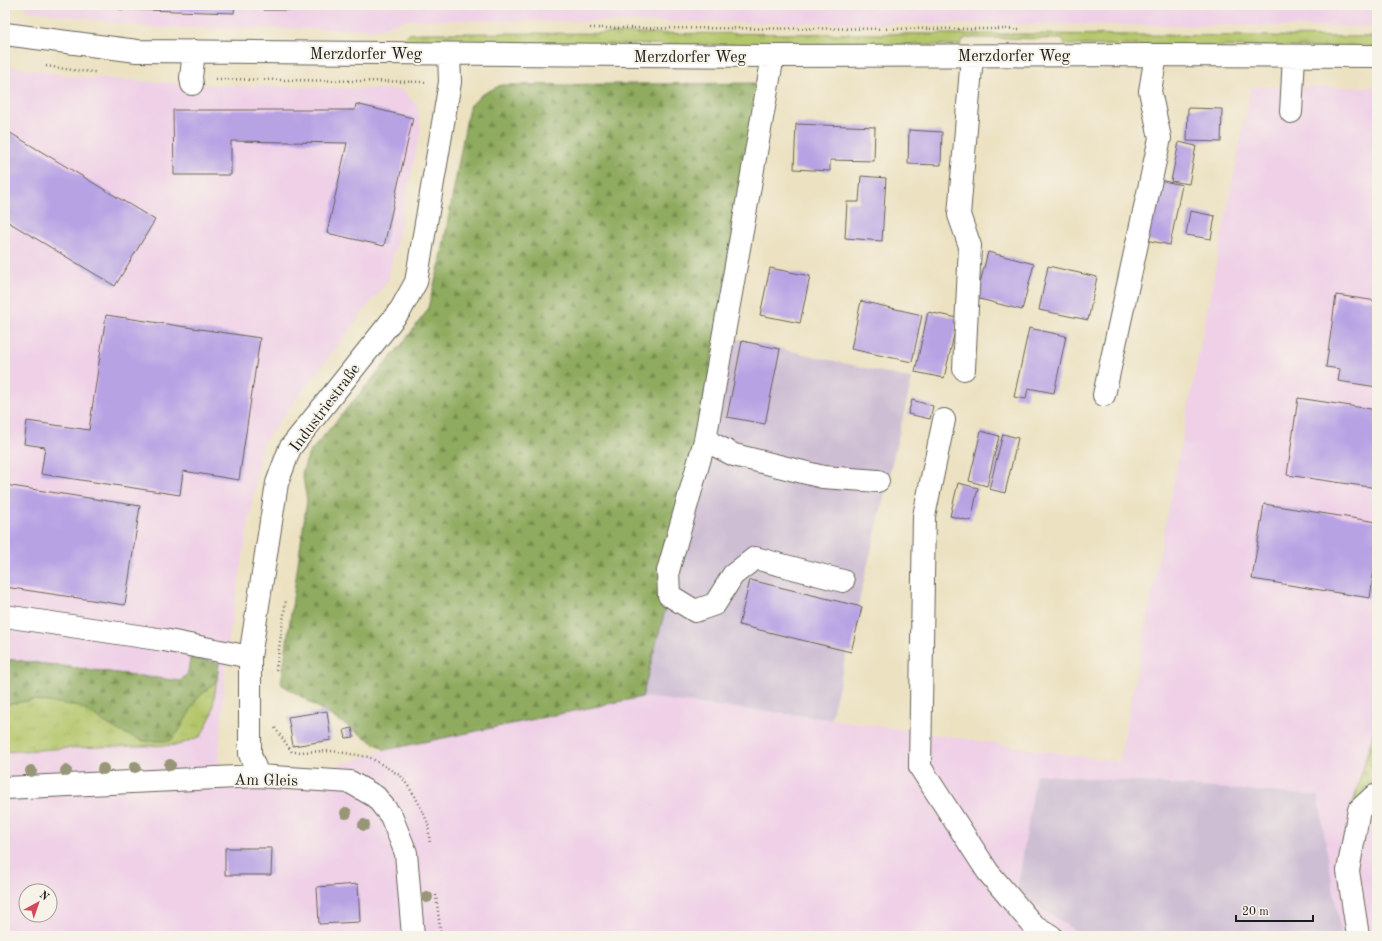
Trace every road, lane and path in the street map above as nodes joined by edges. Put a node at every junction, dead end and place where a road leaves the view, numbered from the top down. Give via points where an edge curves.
1 (5, 34) edge
2 (194, 51) junction
3 (449, 54) junction
4 (1156, 55) junction
5 (773, 56) junction
6 (972, 56) junction
7 (1294, 56) junction
8 (1377, 56) edge
9 (192, 84) dead end
10 (1291, 112) dead end
11 (964, 369) dead end
12 (1104, 395) dead end
13 (944, 420) dead end
14 (705, 440) junction
15 (878, 481) dead end
16 (843, 581) dead end
17 (286, 600) dead end
18 (5, 616) edge
19 (250, 657) junction
20 (276, 675) dead end
21 (274, 726) dead end
22 (292, 752) dead end
23 (258, 776) junction
24 (5, 788) edge
25 (1377, 796) edge
26 (413, 936) edge
27 (1052, 936) edge
28 (1358, 936) edge

1 - 2 street, Merzdorfer Weg via 137,51
2 - 3 street, Merzdorfer Weg
2 - 9 street
3 - 5 street, Merzdorfer Weg
3 - 19 street, Industriestraße via 450,82 416,282 401,309 290,448 277,483
4 - 6 street, Merzdorfer Weg
4 - 7 street, Merzdorfer Weg
4 - 12 street via 1150,91 1160,138
5 - 6 street, Merzdorfer Weg
5 - 14 street
6 - 11 street via 959,216 970,246
7 - 8 street, Merzdorfer Weg
7 - 10 street
13 - 27 street via 924,516 920,767 988,872 1033,924
14 - 15 street via 734,455 823,477
14 - 16 street via 668,571 669,595 695,612 715,604 733,575 755,558
17 - 20 path
18 - 19 street via 164,640
19 - 23 street, Industriestraße via 250,754
21 - 22 path
23 - 24 street, Am Gleis
23 - 26 street, Am Gleis via 350,782 376,797 391,816 406,853
25 - 28 street via 1359,810 1348,871

